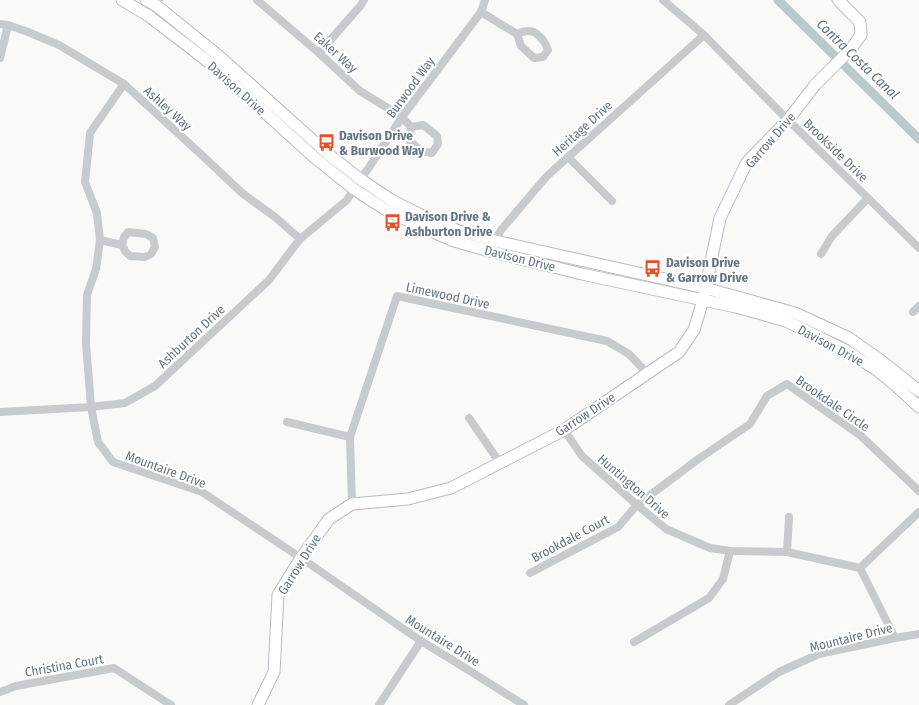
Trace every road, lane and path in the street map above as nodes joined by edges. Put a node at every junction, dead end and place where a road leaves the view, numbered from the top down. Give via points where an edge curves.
1 (122, 0) edge
2 (146, 0) edge
3 (257, 0) edge
4 (364, 0) edge
5 (485, 0) edge
6 (663, 0) edge
7 (838, 0) edge
8 (158, 3) edge
9 (481, 12) junction
10 (149, 16) junction
11 (4, 24) edge
12 (517, 34) dead end
13 (704, 35) junction
14 (319, 53) junction
15 (0, 58) edge
16 (124, 84) junction
17 (402, 117) junction
18 (788, 120) junction
19 (411, 128) dead end
20 (568, 157) junction
21 (360, 179) junction
22 (354, 189) junction
23 (868, 198) junction
24 (612, 201) dead end
25 (300, 239) junction
26 (100, 240) junction
27 (122, 245) dead end
28 (494, 247) junction
29 (919, 248) edge
30 (821, 254) dead end
31 (705, 288) junction
32 (703, 300) junction
33 (647, 374) junction
34 (919, 391) edge
35 (91, 407) junction
36 (919, 407) edge
37 (0, 412) edge
38 (469, 418) dead end
39 (287, 422) dead end
40 (564, 430) junction
41 (350, 437) junction
42 (500, 462) junction
43 (919, 491) edge
44 (352, 504) junction
45 (637, 505) junction
46 (919, 512) edge
47 (789, 517) dead end
48 (730, 551) junction
49 (787, 552) junction
50 (301, 558) junction
51 (860, 568) junction
52 (530, 573) dead end
53 (919, 634) edge
54 (895, 638) junction
55 (420, 641) junction
56 (634, 642) dead end
57 (0, 692) edge
58 (171, 705) edge
59 (258, 705) edge
60 (379, 705) edge
61 (524, 705) edge
62 (729, 705) edge

1 - 10 main road, Davison Drive
2 - 8 main road, Davison Drive
3 - 14 street, Eaker Way
4 - 14 street
5 - 9 street, Burwood Way
6 - 13 street, Brookside Drive
7 - 18 main road, Garrow Drive via 860,22 862,35 826,72
8 - 10 street
8 - 21 main road, Davison Drive via 328,154
9 - 12 street
9 - 17 street, Burwood Way
10 - 22 main road, Davison Drive via 215,67 315,158
11 - 15 street
11 - 16 street, Ashley Way via 59,45
13 - 18 street, Brookside Drive
13 - 20 street, Heritage Drive
14 - 17 street, Eaker Way via 360,91
16 - 25 street, Ashley Way via 242,193
16 - 26 street, Mountaire Drive via 90,133 85,182 97,213
17 - 19 street, Eaker Way
17 - 21 street, Burwood Way
18 - 23 street, Brookside Drive
18 - 31 main road, Garrow Drive via 747,162 720,218
20 - 24 street
20 - 28 street, Heritage Drive via 547,176 501,230
21 - 22 street, Burwood Way
21 - 28 main road, Davison Drive via 391,200
22 - 25 street, Ashburton Drive via 347,200
22 - 28 main road, Davison Drive via 386,210 416,225 454,240
23 - 29 street, Brookside Drive
23 - 30 street via 832,236
25 - 35 street, Ashburton Drive via 269,280 154,386 125,404
26 - 27 street
26 - 35 street, Mountaire Drive via 96,269 87,295 86,343
28 - 31 main road, Davison Drive
28 - 32 main road, Davison Drive via 582,274
31 - 32 main road, Garrow Drive
31 - 34 main road, Davison Drive via 795,313 849,338
32 - 33 main road, Garrow Drive via 694,330 679,352
32 - 36 main road, Davison Drive via 786,321 848,351 896,385
33 - 40 main road, Garrow Drive
33 - 41 street, Limewood Drive via 629,354 607,341 397,296
35 - 37 street, Ashburton Drive
35 - 50 street, Mountaire Drive via 98,442 113,462 202,492
38 - 42 street
39 - 41 street
40 - 42 main road, Garrow Drive
40 - 45 street, Huntington Drive via 582,456
41 - 44 street, Limewood Drive
42 - 44 main road, Garrow Drive via 451,488 408,499
43 - 45 street, Brookdale Circle via 861,436 787,384 767,396 750,424
44 - 50 main road, Garrow Drive via 329,519
45 - 48 street, Huntington Drive via 666,529 710,548
45 - 52 street, Brookdale Court via 618,527
46 - 51 street
47 - 49 street
48 - 49 street, Huntington Drive
48 - 56 street via 724,579 709,598
49 - 51 street, Huntington Drive
50 - 55 street, Mountaire Drive
50 - 59 main road, Garrow Drive via 278,595 274,672
51 - 54 street
53 - 54 street, Mountaire Drive
54 - 62 street, Mountaire Drive via 819,654 779,672
55 - 60 street
55 - 61 street, Mountaire Drive
57 - 58 street, Christina Court via 16,686 114,668

